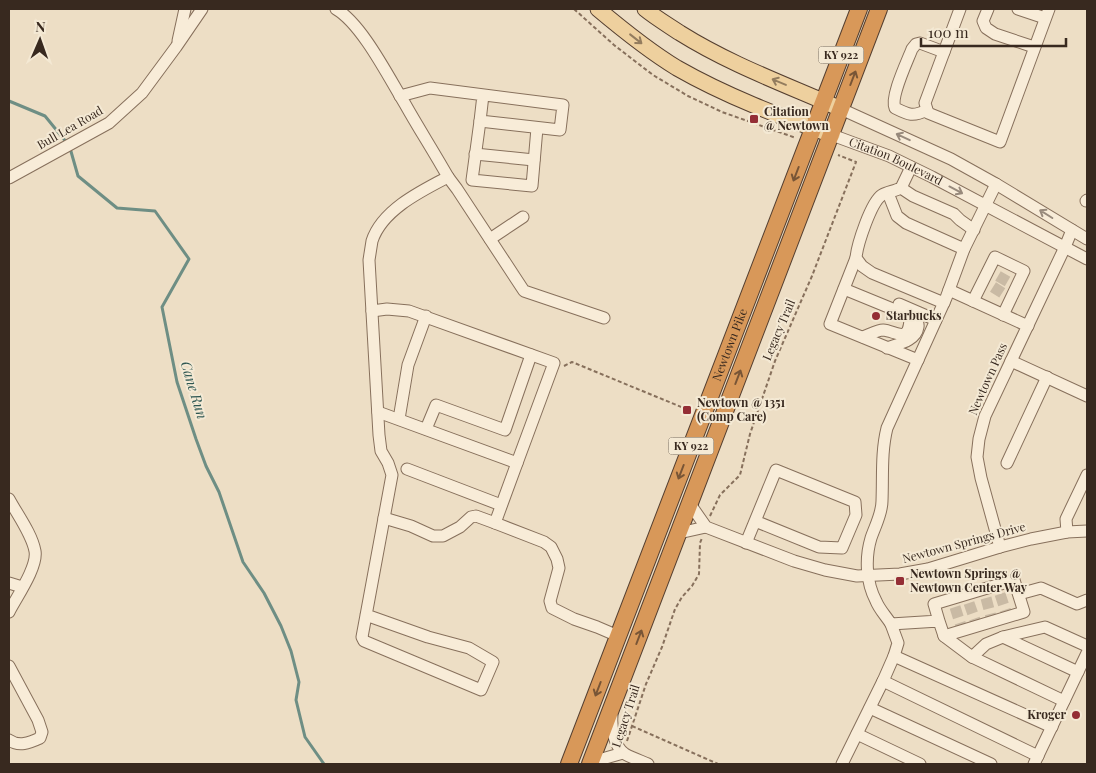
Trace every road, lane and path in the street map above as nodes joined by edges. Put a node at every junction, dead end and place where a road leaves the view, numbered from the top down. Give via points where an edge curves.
1 (185, 9) edge
2 (202, 9) edge
3 (336, 9) edge
4 (598, 9) edge
5 (645, 9) edge
6 (859, 9) edge
7 (879, 9) edge
8 (960, 9) edge
9 (988, 9) edge
10 (1018, 9) edge
11 (1047, 13) edge
12 (176, 47) junction
13 (1034, 48) junction
14 (944, 52) junction
15 (483, 95) junction
16 (400, 96) junction
17 (824, 101) junction
18 (842, 108) junction
19 (927, 110) junction
20 (480, 121) junction
21 (537, 128) junction
22 (814, 128) junction
23 (832, 134) junction
24 (475, 154) junction
25 (837, 155) dead end
26 (534, 160) junction
27 (911, 167) junction
28 (448, 176) junction
29 (9, 178) edge
30 (472, 180) junction
31 (996, 184) junction
32 (901, 188) junction
33 (457, 189) junction
34 (888, 193) junction
35 (986, 206) junction
36 (523, 216) dead end
37 (974, 230) junction
38 (1072, 230) junction
39 (1087, 239) edge
40 (490, 240) junction
41 (1065, 247) junction
42 (964, 249) junction
43 (856, 258) junction
44 (1087, 259) edge
45 (846, 285) junction
46 (949, 290) junction
47 (973, 301) junction
48 (944, 303) junction
49 (910, 309) junction
50 (372, 311) junction
51 (1003, 315) junction
52 (426, 316) junction
53 (604, 318) dead end
54 (936, 320) junction
55 (1028, 326) junction
56 (863, 337) junction
57 (887, 348) junction
58 (531, 355) junction
59 (918, 360) junction
60 (1011, 361) junction
61 (554, 364) junction
62 (1047, 377) junction
63 (1087, 396) edge
64 (378, 412) junction
65 (694, 412) dead end
66 (399, 420) junction
67 (426, 429) junction
68 (517, 462) junction
69 (1007, 464) dead end
70 (407, 469) dead end
71 (1087, 475) edge
72 (9, 498) edge
73 (690, 504) junction
74 (501, 506) junction
75 (384, 518) junction
76 (755, 521) junction
77 (495, 522) junction
78 (706, 527) junction
79 (1087, 530) edge
80 (1067, 532) junction
81 (679, 534) junction
82 (746, 543) junction
83 (1000, 547) junction
84 (867, 575) junction
85 (9, 583) edge
86 (22, 587) junction
87 (1019, 594) junction
88 (1087, 600) edge
89 (9, 612) edge
90 (366, 615) junction
91 (939, 621) junction
92 (891, 624) junction
93 (618, 636) junction
94 (944, 636) junction
95 (1003, 637) junction
96 (1087, 646) edge
97 (1087, 652) edge
98 (894, 656) junction
99 (972, 657) junction
100 (9, 666) edge
101 (1078, 672) junction
102 (883, 682) junction
103 (615, 699) junction
104 (1064, 701) junction
105 (870, 708) junction
106 (632, 726) junction
107 (1052, 727) junction
108 (857, 734) junction
109 (9, 740) edge
110 (623, 753) junction
111 (1036, 760) edge
112 (847, 763) edge
113 (569, 764) edge
114 (590, 764) edge
115 (595, 764) edge
116 (648, 764) edge
117 (718, 764) edge
118 (920, 764) edge
119 (991, 764) edge

1 - 12 street, Bull Lea Road
2 - 12 street, Bull Lea Road
3 - 16 street via 356,27
4 -> 22 main road, Citation Boulevard via 677,68 714,88
17 -> 5 main road, Citation Boulevard via 704,48
6 - 17 highway, Newtown Pike / KY 922
18 -> 7 highway, Newtown Pike / KY 922
8 - 14 street
9 - 13 street via 983,21 986,28
10 - 11 street
11 - 13 street
12 - 29 street, Bull Lea Road via 142,93 109,124
13 - 19 street via 1000,142
14 - 19 street via 925,103
14 - 19 street via 916,44 892,103 908,114 917,115
15 - 16 street via 430,88
15 - 20 street
15 - 21 street via 562,105 560,130
16 - 28 street
17 - 18 main road, Citation Boulevard
17 - 22 highway, Newtown Pike / KY 922
18 - 23 highway, Newtown Pike / KY 922
31 -> 18 street, Citation Boulevard via 951,159
20 - 21 street
20 - 24 street
21 - 26 street
22 - 23 main road, Citation Boulevard
22 -> 93 highway, Newtown Pike / KY 922
23 - 27 street, Citation Boulevard
73 -> 23 highway, Newtown Pike / KY 922
24 - 26 street
24 - 30 street
25 - 78 path, Legacy Trail via 856,162 775,361 740,475 720,495
26 - 30 street via 532,186
27 - 32 street
27 -> 35 street, Citation Boulevard
28 - 33 street
28 - 50 street via 401,205 379,227 372,240 369,260
30 - 33 street
31 - 35 street
38 -> 31 street, Citation Boulevard
32 - 34 street
32 - 37 street via 954,214
33 - 40 street
34 - 42 street via 897,216 906,223
34 - 43 street via 882,195 873,207 857,247
35 - 37 street
35 - 41 street, Citation Boulevard
36 - 40 street
37 - 42 street
38 - 39 street, Citation Boulevard
38 - 41 street, Newtown Pass
40 - 53 street via 524,291
41 - 44 street, Citation Boulevard
41 - 55 street, Newtown Pass
42 - 46 street
43 - 45 street
43 - 48 street via 872,273
45 - 49 street
45 - 56 street via 830,324
45 - 56 street via 905,314 910,320 908,331 903,334 881,330
46 - 47 street
46 - 48 street
47 - 51 street
47 - 51 street via 988,284 995,257 1024,271
48 - 54 street
49 - 54 street
49 - 57 street via 917,321 916,332 908,341
50 - 52 street via 402,310
50 - 64 street
51 - 55 street
52 - 58 street
52 - 66 street via 408,365
54 - 59 street
55 - 60 street, Newtown Pass
56 - 57 street
57 - 59 street
58 - 61 street
58 - 67 street via 505,430 436,405
59 - 84 street via 884,439 882,503 869,544
60 - 62 street
60 - 83 street, Newtown Pass via 985,416 977,457
61 - 65 path via 564,366 572,362
61 - 68 street
62 - 63 street
62 - 69 street
64 - 66 street
64 - 75 street via 381,451 392,475
66 - 67 street
67 - 68 street
68 - 74 street
70 - 74 street
71 - 80 street via 1066,519
72 - 86 street via 30,536 35,553 32,569
73 - 78 street
73 - 81 highway, Newtown Pike / KY 922
74 - 77 street
75 - 77 street via 433,536 443,536 460,528 471,517
75 - 90 street
76 - 76 street via 776,470 855,502 856,515 842,548 819,547
76 - 82 street
77 - 93 street via 551,548 559,568 550,601 552,608
78 - 81 street
78 - 82 street, Newtown Springs Drive
78 - 106 path, Legacy Trail via 700,543 699,574 675,608
79 - 80 street, Newtown Springs Drive
80 - 83 street, Newtown Springs Drive
103 -> 81 highway, Newtown Pike / KY 922
82 - 84 street, Newtown Springs Drive via 825,570
83 - 84 street, Newtown Springs Drive via 928,569
84 - 92 street via 875,601
85 - 86 street
86 - 89 street
87 - 88 street via 1041,588 1077,604
87 - 91 street via 1014,580 999,590 953,603 934,604
87 - 94 street via 1024,612 1007,614
90 - 90 street via 364,640 481,690 493,662 469,648
91 - 92 street
91 - 94 street
92 - 98 street via 898,643
93 - 103 highway via 623,649 615,672
93 -> 113 highway, Newtown Pike / KY 922
94 - 99 street
95 - 96 street via 1045,627
95 - 99 street via 986,644
95 - 101 street
97 - 101 street
98 - 102 street
98 - 107 street
99 - 104 street
100 - 109 street via 42,732 40,738 28,743 14,744
101 - 104 street
102 - 105 street
102 - 111 street
103 - 110 street via 611,726
103 - 114 highway, Newtown Pike / KY 922
104 - 107 street
105 - 108 street
105 - 119 street
106 - 110 path, Legacy Trail
106 - 117 path
107 - 111 street
108 - 112 street
108 - 118 street
110 - 115 street
110 - 116 street

